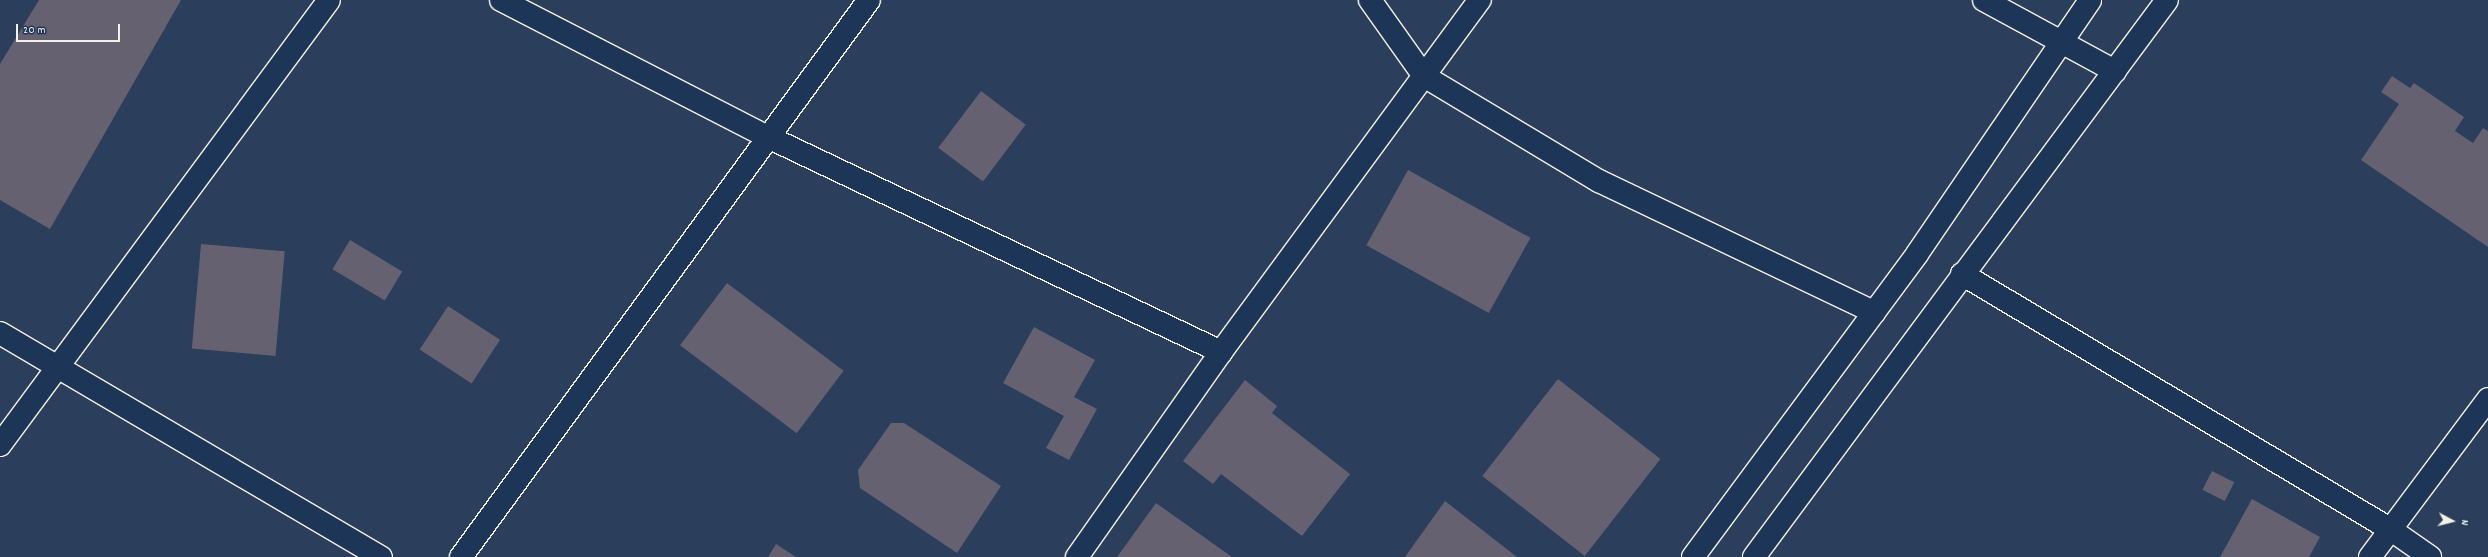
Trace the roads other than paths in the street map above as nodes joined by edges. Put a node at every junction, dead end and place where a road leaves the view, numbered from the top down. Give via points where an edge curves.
1 (329, 0) edge
2 (501, 0) edge
3 (869, 0) edge
4 (1370, 0) edge
5 (1480, 0) edge
6 (1984, 0) edge
7 (2090, 0) edge
8 (2166, 0) edge
9 (2062, 42) junction
10 (2115, 71) junction
11 (1424, 76) junction
12 (766, 136) junction
13 (1962, 274) junction
14 (1874, 312) junction
15 (0, 333) edge
16 (1221, 352) junction
17 (57, 365) junction
18 (2488, 399) edge
19 (0, 445) edge
20 (2390, 529) junction
21 (381, 557) edge
22 (461, 557) edge
23 (1077, 557) edge
24 (1693, 557) edge
25 (1754, 557) edge
26 (2370, 557) edge
27 (2430, 557) edge

1 - 17 street
2 - 12 street
3 - 12 street
4 - 11 street
5 - 11 street
6 - 9 street
7 - 9 street
8 - 10 street
9 - 10 street
9 - 14 street
10 - 13 street
11 - 14 street via 1599,181
11 - 16 street
12 - 16 street
12 - 22 street
13 - 20 street
13 - 25 street
14 - 24 street
15 - 17 street
16 - 23 street
17 - 19 street
17 - 21 street
18 - 20 street
20 - 26 street
20 - 27 street

